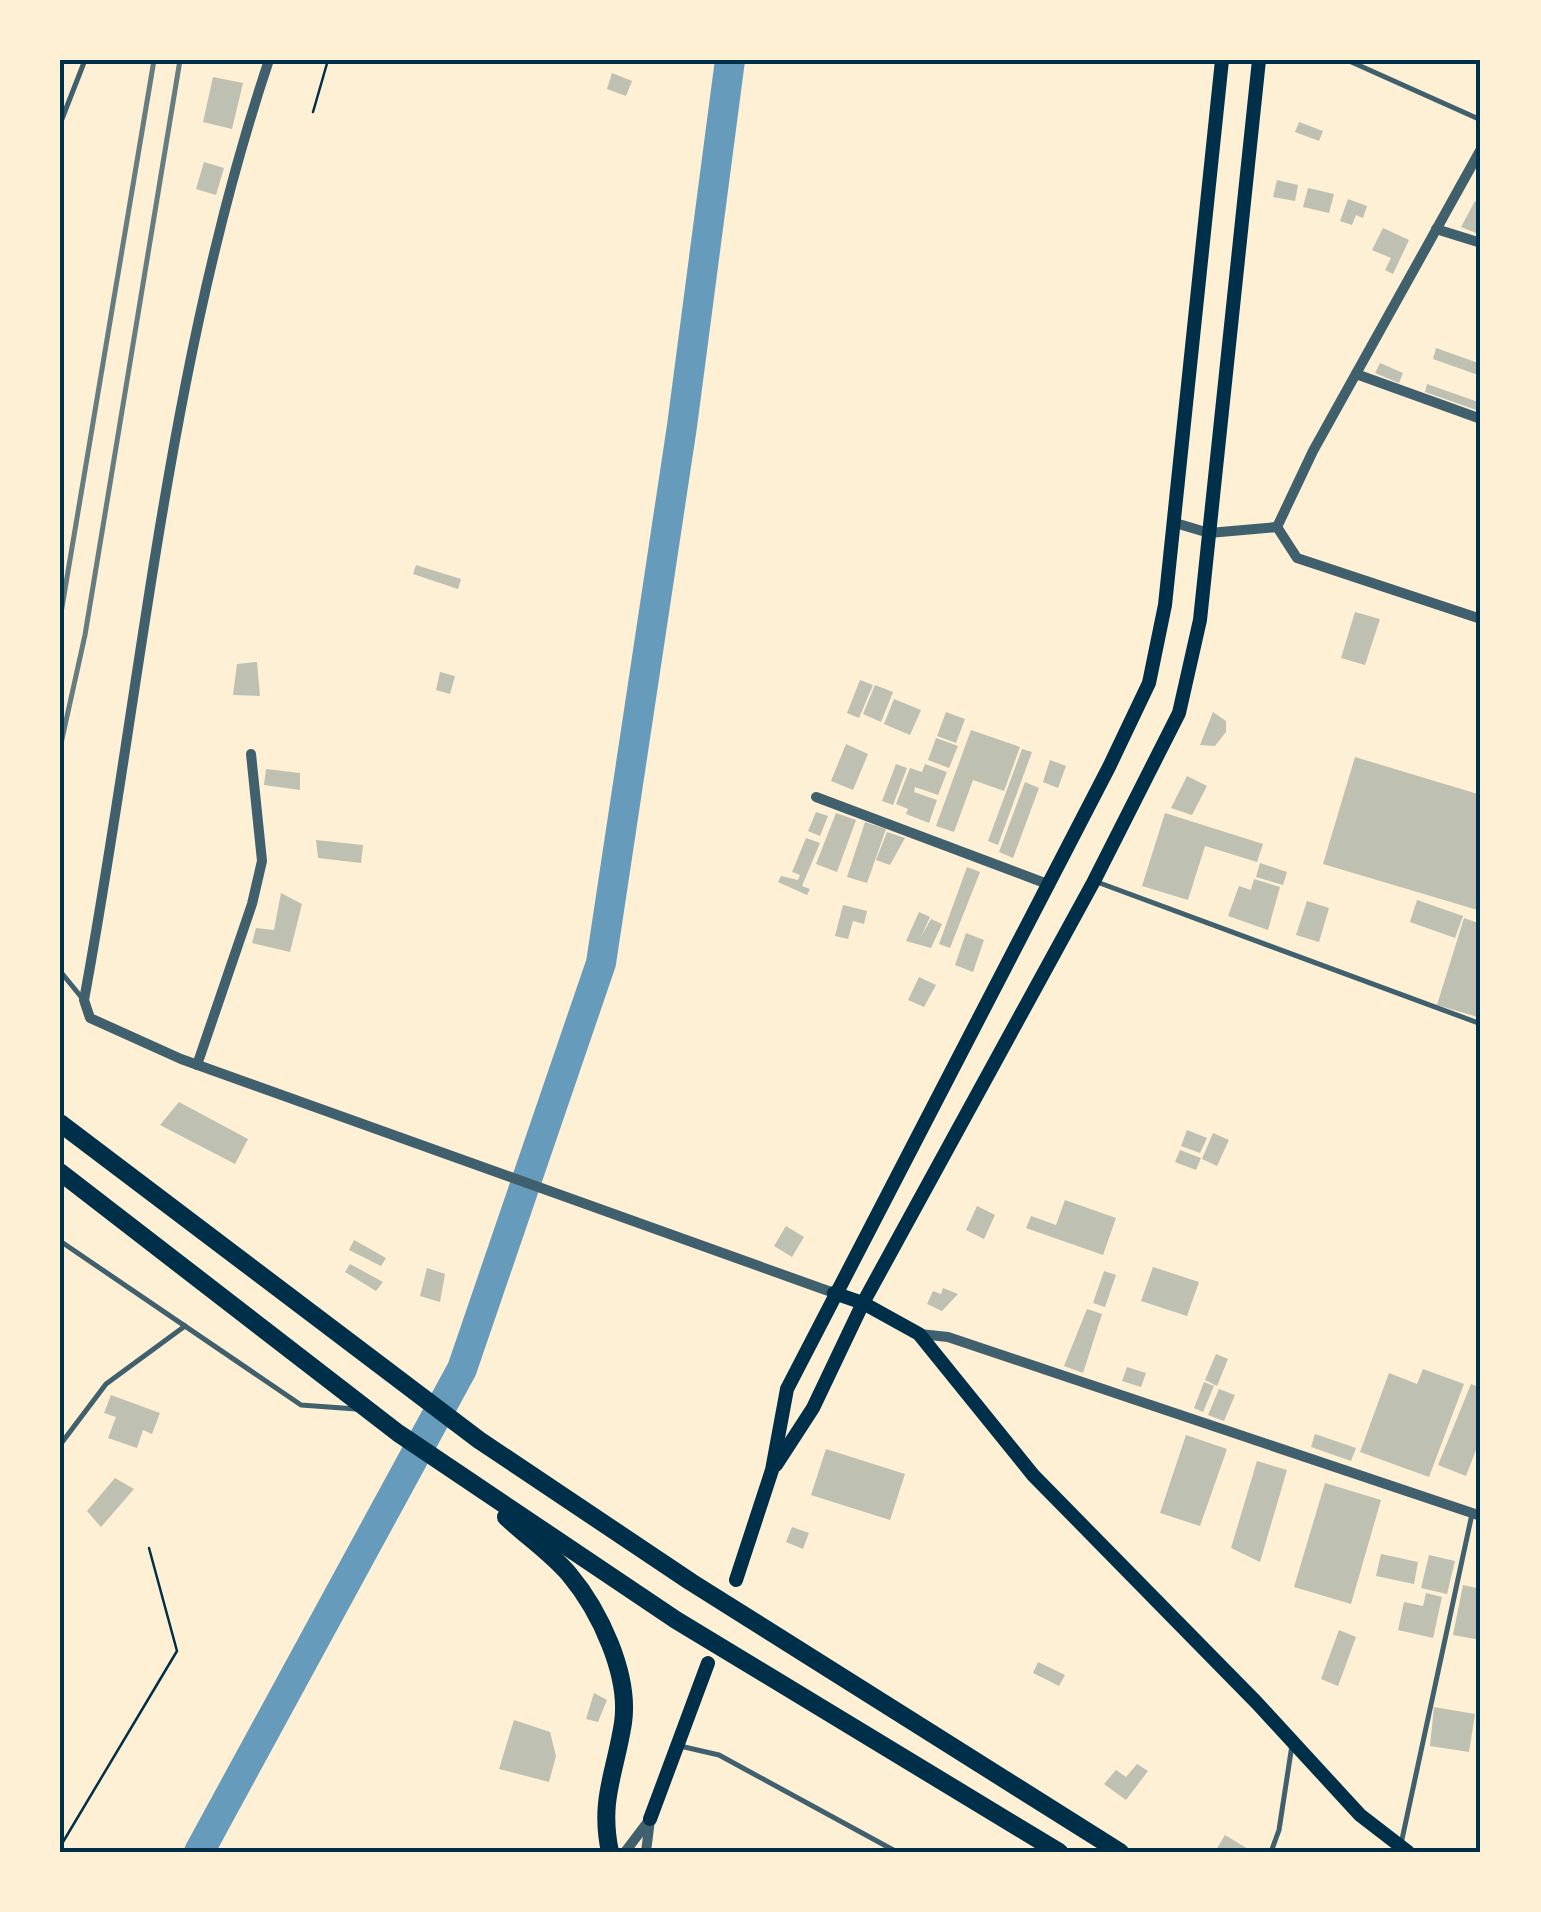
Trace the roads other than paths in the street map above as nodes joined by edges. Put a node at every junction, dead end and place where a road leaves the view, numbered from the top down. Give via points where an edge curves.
1 (85, 60) edge
2 (269, 60) edge
3 (1222, 60) edge
4 (1259, 60) edge
5 (1346, 60) edge
6 (1481, 120) edge
7 (60, 124) edge
8 (1480, 154) edge
9 (1436, 229) junction
10 (1481, 243) edge
11 (1356, 374) junction
12 (1481, 419) edge
13 (1172, 522) junction
14 (1277, 527) junction
15 (1209, 533) junction
16 (1481, 619) edge
17 (251, 754) dead end
18 (816, 797) dead end
19 (1094, 882) junction
20 (1050, 886) junction
21 (60, 970) edge
22 (84, 1000) junction
23 (1481, 1024) edge
24 (196, 1065) junction
25 (60, 1123) edge
26 (60, 1172) edge
27 (60, 1241) edge
28 (834, 1293) junction
29 (864, 1303) junction
30 (185, 1326) junction
31 (918, 1334) junction
32 (368, 1410) junction
33 (60, 1444) edge
34 (772, 1470) junction
35 (457, 1473) junction
36 (1476, 1515) edge
37 (736, 1580) dead end
38 (708, 1663) dead end
39 (1293, 1742) junction
40 (677, 1746) junction
41 (650, 1819) junction
42 (1404, 1849) edge
43 (610, 1852) edge
44 (625, 1852) edge
45 (646, 1852) edge
46 (897, 1852) edge
47 (1059, 1852) edge
48 (1120, 1852) edge
49 (1271, 1852) edge

1 - 7 lane
2 - 22 street via 199,317
3 - 13 main road
4 - 15 main road
5 - 6 lane
8 - 9 street
9 - 10 street
9 - 11 street
11 - 12 street
11 - 14 street
13 - 15 street
13 - 20 main road via 1149,683
14 - 15 street
14 - 16 street via 1297,558
15 - 19 main road via 1200,620 1179,713
17 - 24 street via 262,861
18 - 20 street
19 - 23 lane
19 - 29 main road
20 - 28 main road
21 - 22 lane
22 - 24 street via 90,1018
24 - 28 street
25 - 48 highway via 420,1400 768,1632
26 - 32 highway
27 - 30 lane
28 - 29 main road
28 - 34 main road via 788,1390
29 - 31 main road
29 - 34 main road via 813,1408
30 - 32 lane via 300,1406
30 - 33 lane via 106,1384
31 - 36 street via 948,1338
31 - 39 main road via 1034,1475
32 - 35 highway
34 - 37 main road
35 - 43 highway via 569,1575 620,1672 624,1716 603,1808
35 - 47 highway via 676,1620
36 - 42 lane
38 - 40 main road
39 - 42 main road via 1360,1815
39 - 49 lane
40 - 41 main road
40 - 46 lane via 719,1755
41 - 44 street
41 - 45 street

